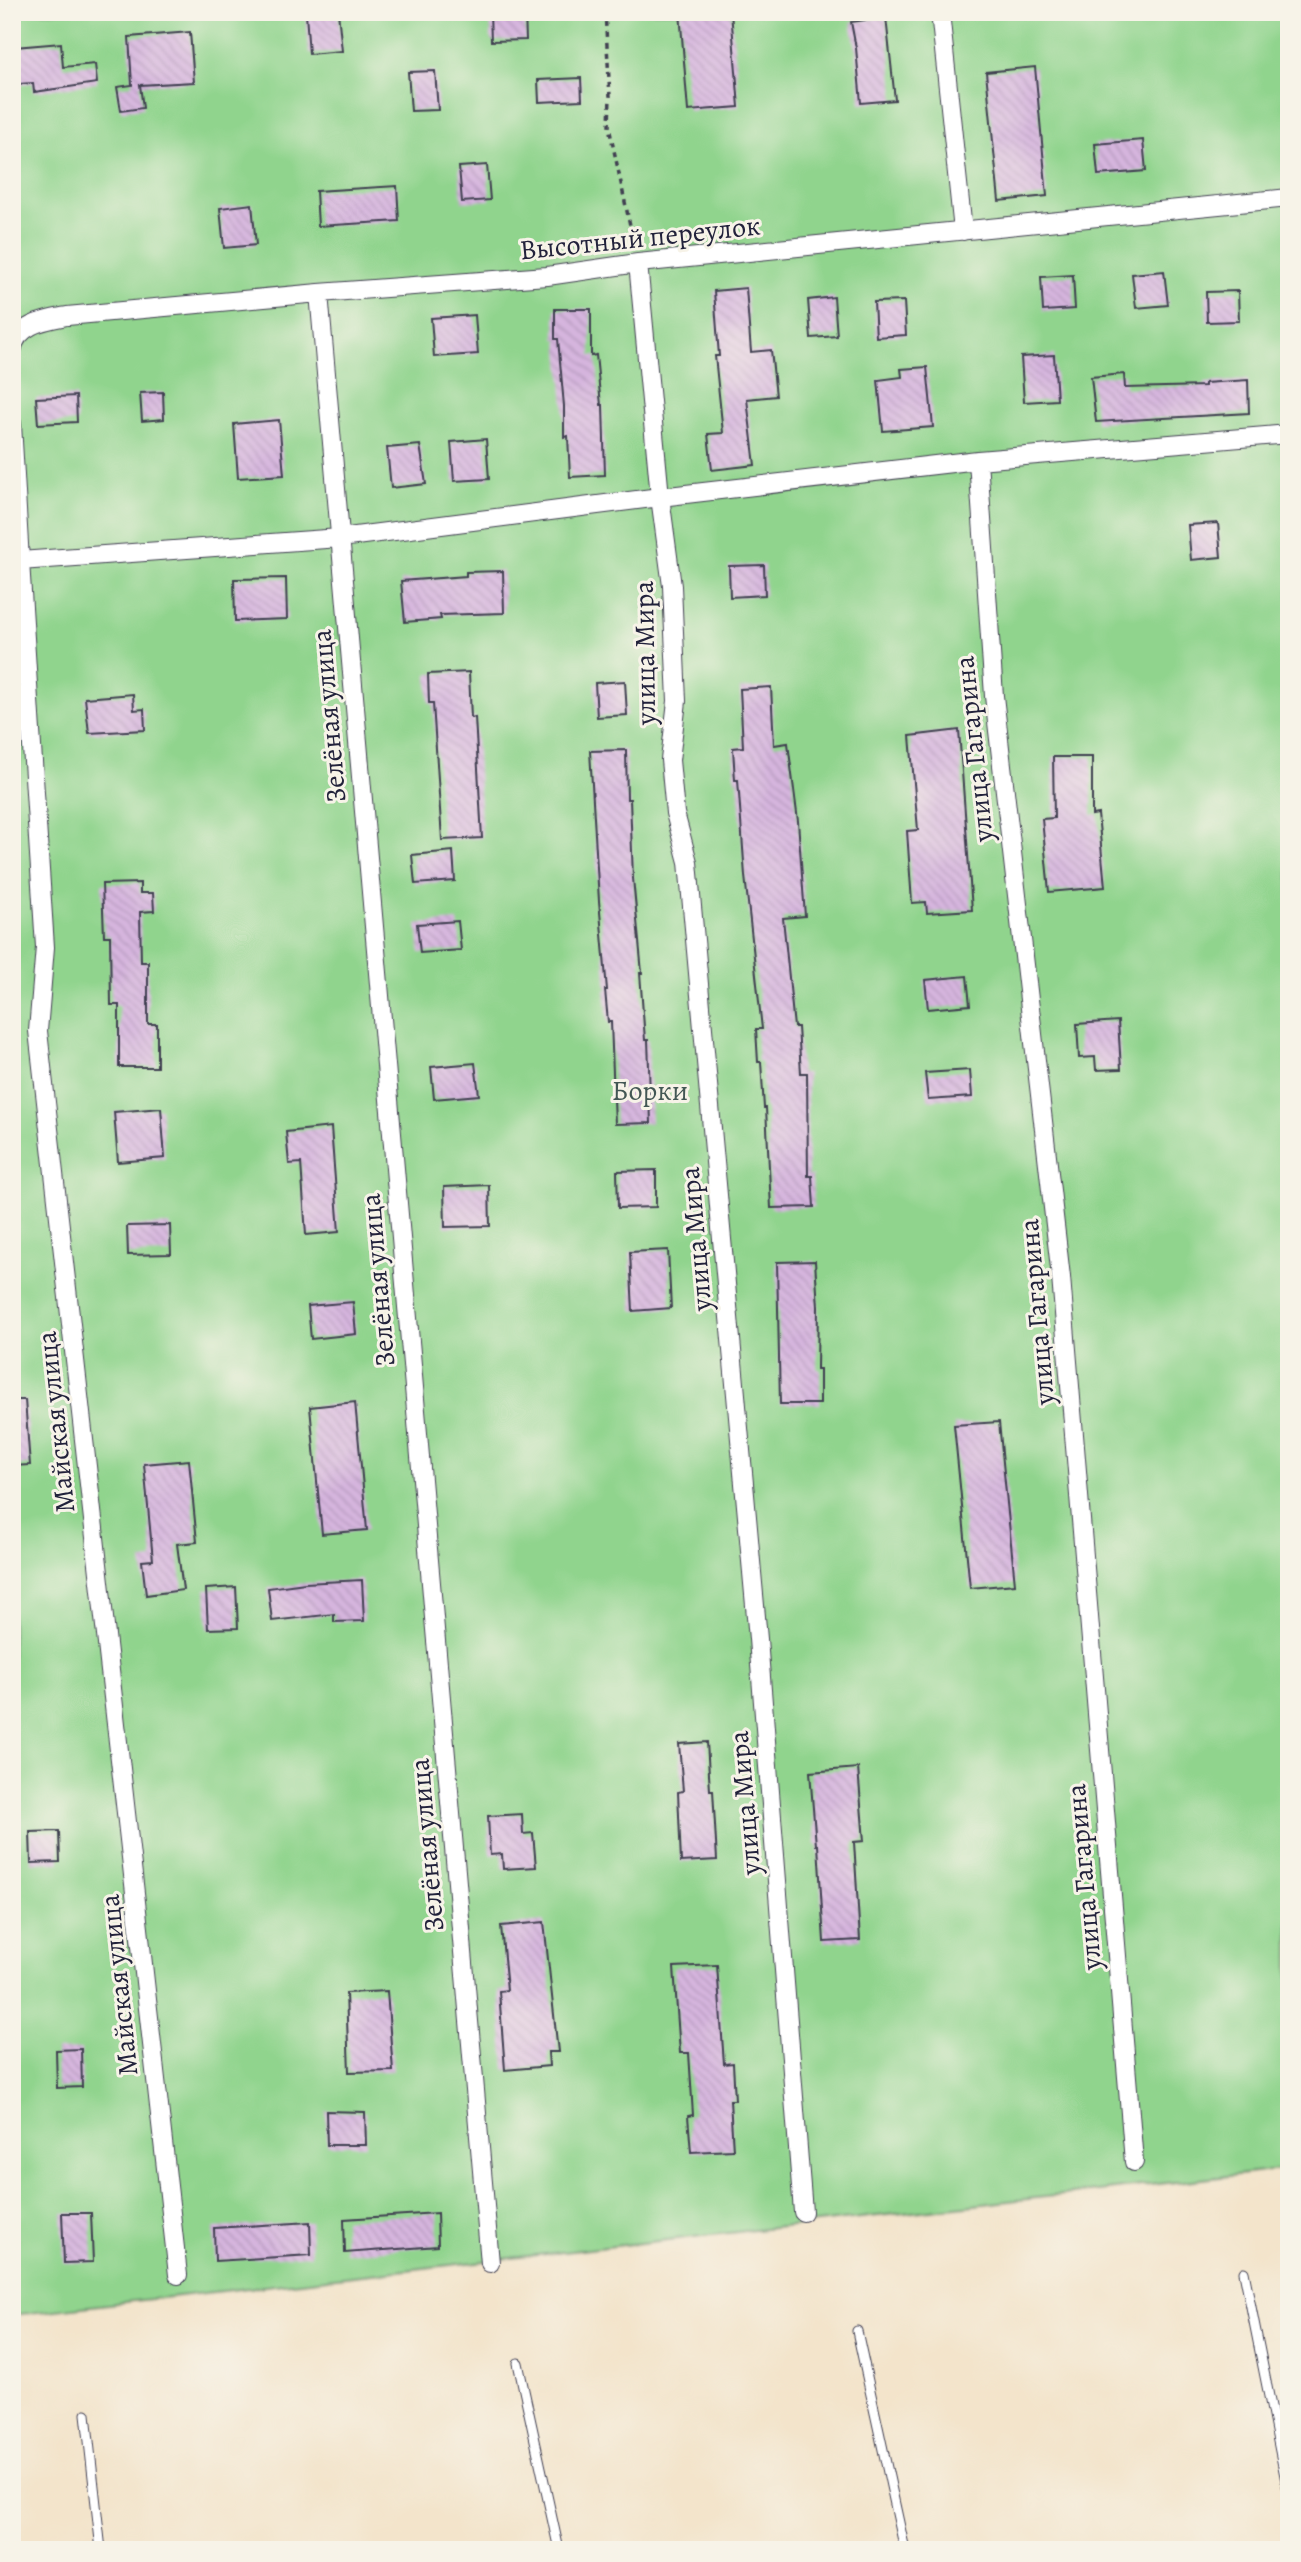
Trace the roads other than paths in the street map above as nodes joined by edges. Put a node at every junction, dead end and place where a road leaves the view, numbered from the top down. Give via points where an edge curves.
1 (940, 12) edge
2 (1288, 198) edge
3 (1289, 212) edge
4 (963, 231) junction
5 (638, 263) junction
6 (319, 293) junction
7 (12, 351) edge
8 (12, 424) edge
9 (1289, 434) edge
10 (978, 460) junction
11 (660, 497) junction
12 (340, 538) junction
13 (16, 562) edge
14 (1134, 2162) dead end
15 (803, 2211) dead end
16 (490, 2263) dead end
17 (1244, 2272) dead end
18 (178, 2274) dead end
19 (857, 2331) dead end
20 (518, 2363) dead end
21 (86, 2414) dead end
22 (1289, 2496) edge
23 (101, 2550) edge
24 (559, 2550) edge
25 (905, 2550) edge

1 - 4 street
2 - 3 street
2 - 4 street, Высотный переулок
4 - 5 street, Высотный переулок
5 - 6 street, Высотный переулок via 547,276
5 - 11 street, улица Мира
6 - 7 street, Высотный переулок via 67,316 31,324
6 - 12 street, Зелёная улица
8 - 13 street
9 - 10 street
10 - 11 street
10 - 14 street, улица Гагарина via 994,696 1061,1277
11 - 12 street
11 - 15 street, улица Мира via 672,586 677,702 670,760 688,862 758,1639
12 - 13 street
12 - 16 street, Зелёная улица
13 - 18 street, Майская улица via 45,947 38,1031
17 - 22 lane
19 - 25 lane
20 - 24 lane
21 - 23 lane

